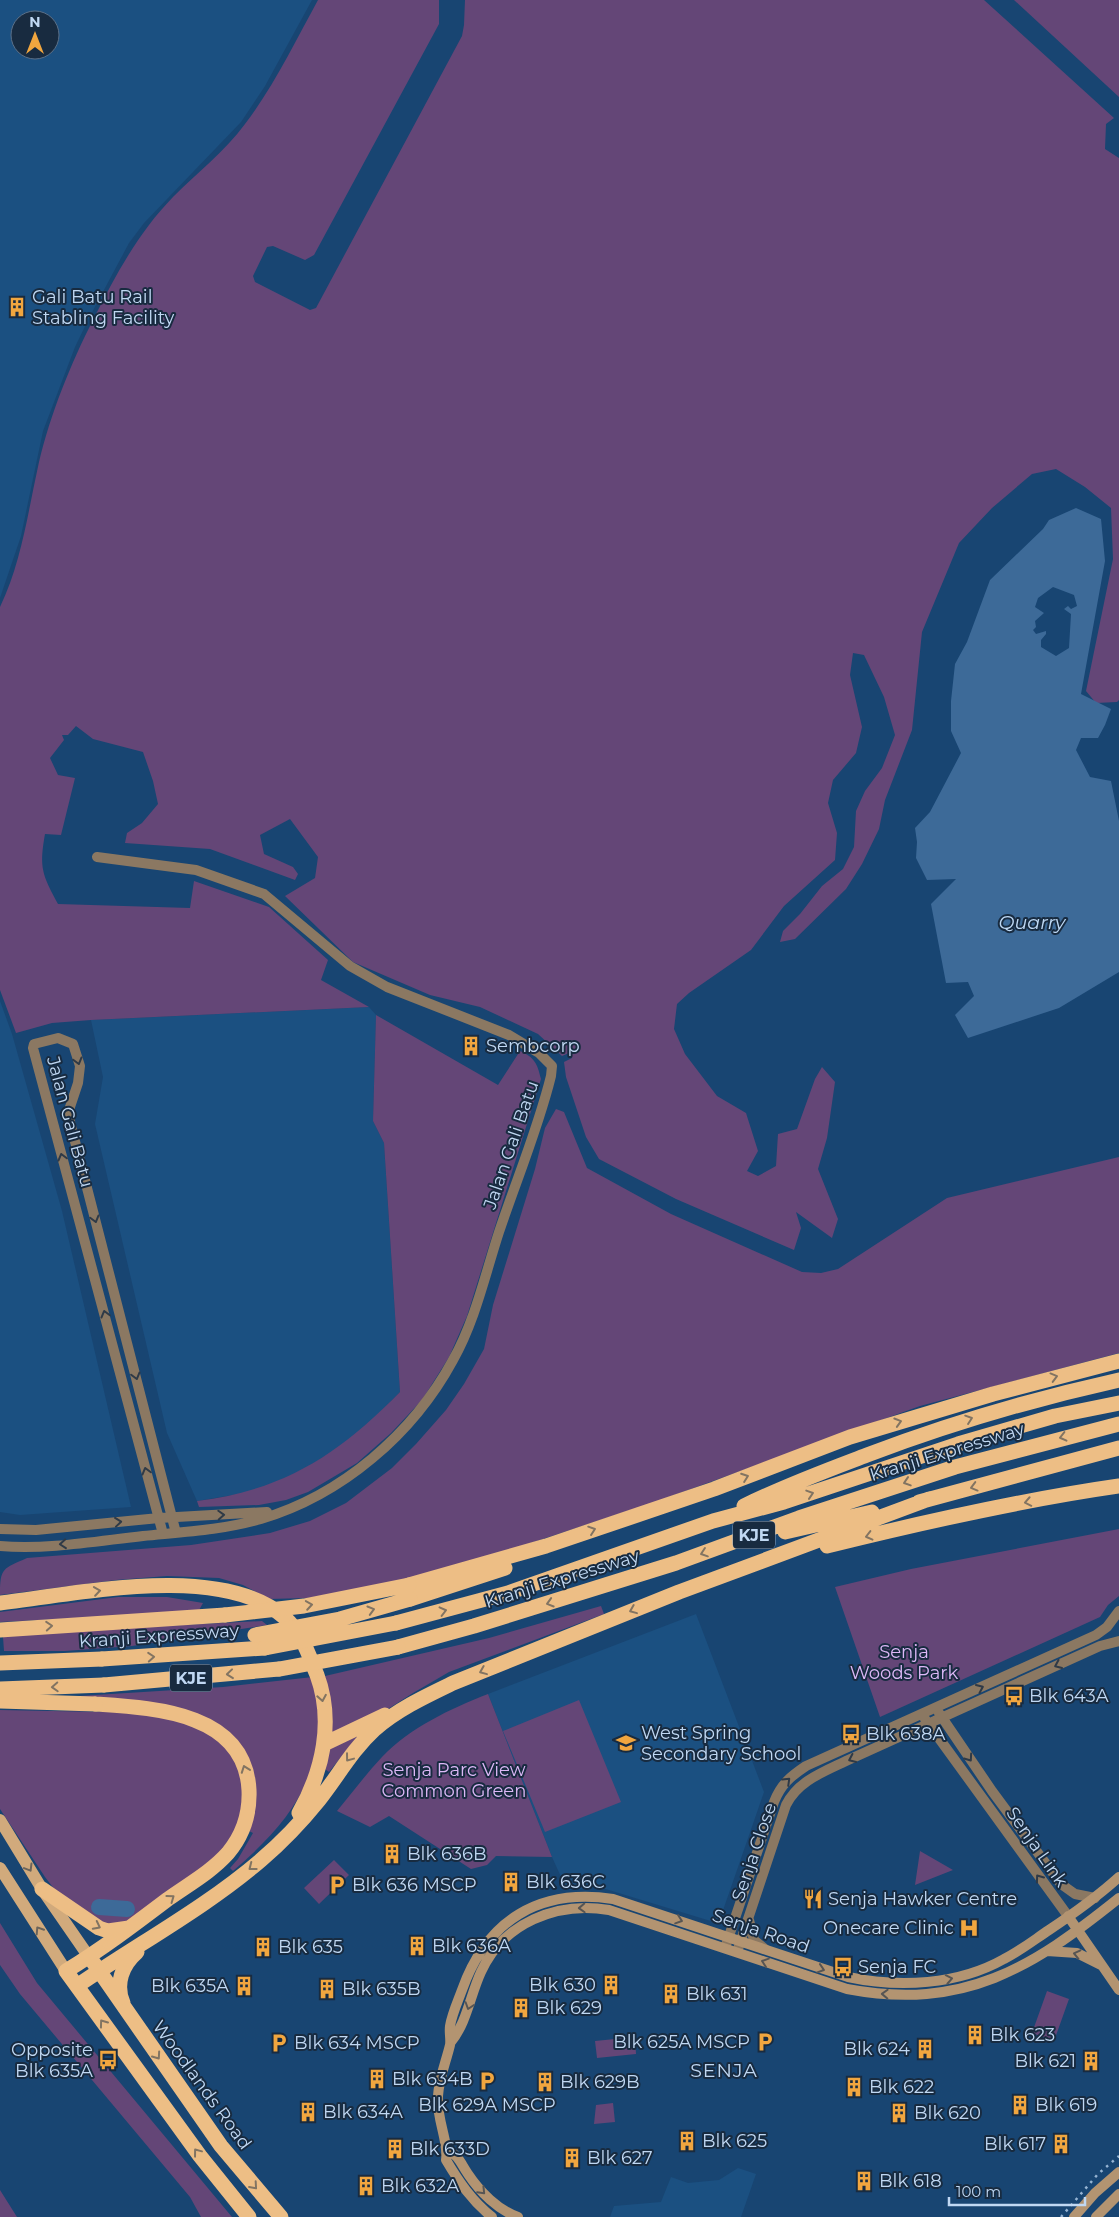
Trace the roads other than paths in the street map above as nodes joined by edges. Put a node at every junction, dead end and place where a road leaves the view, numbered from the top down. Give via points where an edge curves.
1 (97, 857) dead end
2 (1119, 1360) edge
3 (1119, 1380) edge
4 (1119, 1403) edge
5 (1119, 1424) edge
6 (1119, 1448) edge
7 (1119, 1477) edge
8 (1119, 1486) edge
9 (1076, 1492) junction
10 (928, 1499) junction
11 (287, 1508) junction
12 (173, 1517) junction
13 (159, 1518) junction
14 (713, 1521) junction
15 (0, 1529) edge
16 (176, 1533) junction
17 (164, 1534) junction
18 (0, 1546) edge
19 (725, 1546) junction
20 (758, 1564) junction
21 (410, 1592) junction
22 (0, 1603) edge
23 (1119, 1611) edge
24 (1111, 1622) junction
25 (0, 1630) edge
26 (1119, 1641) edge
27 (212, 1650) junction
28 (0, 1663) edge
29 (0, 1689) edge
30 (418, 1700) junction
31 (0, 1701) edge
32 (936, 1708) junction
33 (922, 1714) junction
34 (942, 1718) junction
35 (928, 1724) junction
36 (324, 1744) junction
37 (0, 1820) edge
38 (287, 1834) junction
39 (0, 1868) edge
40 (1119, 1878) edge
41 (42, 1889) junction
42 (1095, 1898) junction
43 (1119, 1898) edge
44 (749, 1916) junction
45 (1068, 1916) junction
46 (132, 1927) junction
47 (1078, 1930) junction
48 (157, 1934) junction
49 (728, 1937) junction
50 (741, 1941) junction
51 (725, 1948) junction
52 (769, 1951) junction
53 (1047, 1951) junction
54 (737, 1952) junction
55 (89, 1957) junction
56 (1104, 1966) junction
57 (66, 1971) junction
58 (99, 1971) junction
59 (77, 1986) junction
60 (1119, 1990) edge
61 (129, 2016) junction
62 (451, 2042) junction
63 (448, 2150) junction
64 (1119, 2172) edge
65 (1095, 2193) junction
66 (1115, 2198) edge
67 (250, 2217) edge
68 (281, 2217) edge
69 (492, 2217) edge
70 (518, 2217) edge
71 (1074, 2217) edge
72 (1096, 2217) edge

1 - 11 street, Jalan Gali Batu via 196,870 264,894 350,966 386,987 509,1035 539,1053 552,1066 545,1098 472,1318 454,1360 420,1409 396,1437 362,1468 311,1499
21 -> 2 highway via 714,1489 850,1437
14 -> 3 highway via 783,1486 900,1442 989,1412
14 -> 4 highway, KJE via 784,1502 966,1441 1055,1416
5 -> 19 highway, Kranji Expressway / KJE via 946,1470
6 -> 10 highway
7 - 9 highway
8 - 9 highway
9 -> 20 highway via 910,1526
10 - 19 highway
10 - 20 highway
12 -> 11 street, Jalan Gali Batu via 260,1513
11 - 16 street, Jalan Gali Batu via 234,1525
12 - 13 street, Jalan Gali Batu
13 -> 12 street, Jalan Gali Batu via 33,1048 34,1044 58,1038 73,1044 80,1066 70,1107 70,1122
12 - 16 street, Jalan Gali Batu
15 -> 13 street, Jalan Gali Batu via 36,1530
13 - 17 street, Jalan Gali Batu
27 -> 14 highway, Kranji Expressway / KJE, bridge via 265,1648 396,1623 508,1593
16 - 17 street, Jalan Gali Batu
17 -> 18 street, Jalan Gali Batu via 36,1547
19 -> 29 highway, Kranji Expressway / KJE, bridge via 398,1647 278,1669
20 -> 30 highway via 679,1592
25 -> 21 highway, bridge via 226,1616
27 -> 21 highway, bridge via 254,1635 340,1619
22 -> 36 highway via 117,1588 192,1586 237,1594 270,1607 303,1638 319,1681
23 - 24 street, Senja Close
24 - 26 street, Senja Close via 1112,1633
32 -> 24 street, Senja Close via 1096,1635
26 -> 34 street, Senja Close via 1100,1646
28 -> 27 highway, Kranji Expressway / KJE, bridge via 102,1660
30 - 36 highway
30 -> 38 highway via 390,1717 364,1740
46 -> 31 highway, bridge via 216,1865 239,1837 248,1809 249,1780 237,1751 218,1732 196,1720 162,1711 95,1704
32 - 33 street, Senja Close
32 - 34 street
33 - 35 street
49 -> 33 street, Senja Close via 774,1802 785,1781 806,1766
34 - 35 street, Senja Close
34 -> 42 street, Senja Link via 1061,1884 1075,1894
35 -> 44 street, Senja Close via 818,1775 797,1789 786,1805
45 -> 35 street, Senja Link
36 - 38 highway via 309,1796
37 -> 41 main road, Woodlands Road
38 -> 48 highway via 234,1882
57 -> 39 main road
40 - 42 street, Senja Road
41 -> 46 highway via 99,1928 117,1931
41 - 55 main road, Woodlands Road
42 - 45 street, Senja Road
43 - 47 street, Senja Road
44 - 50 street, Senja Close
44 - 52 street via 754,1940
45 - 47 street, Senja Link
52 -> 45 street, Senja Road via 862,1980 893,1983 942,1980 963,1976 1003,1960
46 - 55 highway
47 - 53 street, Senja Road
47 - 56 street, Senja Link
48 - 58 highway
48 - 61 highway via 129,1959 121,1976 120,1996
49 - 50 street, Senja Road
49 - 51 street, Senja Close
62 -> 49 street, Senja Road via 450,2026 467,1974 480,1950 509,1921 536,1905 578,1897 612,1898
50 - 52 street, Senja Road
50 - 54 street, Senja Close
51 - 54 street, Senja Road
51 -> 62 street, Senja Road via 609,1910 586,1907 544,1914 515,1930 495,1949 481,1972 461,2029
53 -> 54 street, Senja Road via 1013,1972 987,1982 946,1992 891,1994 848,1990
56 -> 53 street via 1077,1953
55 - 57 highway
55 - 58 highway, Woodlands Road
56 - 60 street, Senja Link
57 - 59 highway
58 - 59 highway
58 - 61 highway, Woodlands Road
67 -> 59 highway via 200,2156
61 -> 68 highway, Woodlands Road via 221,2146
62 - 63 street, Senja Road via 438,2096 439,2119
63 - 69 street, Senja Road via 446,2160 455,2176
63 -> 70 street, Senja Road via 456,2154 468,2174 497,2206
64 - 65 street
65 - 66 street via 1108,2190
65 - 71 street
66 - 72 street

